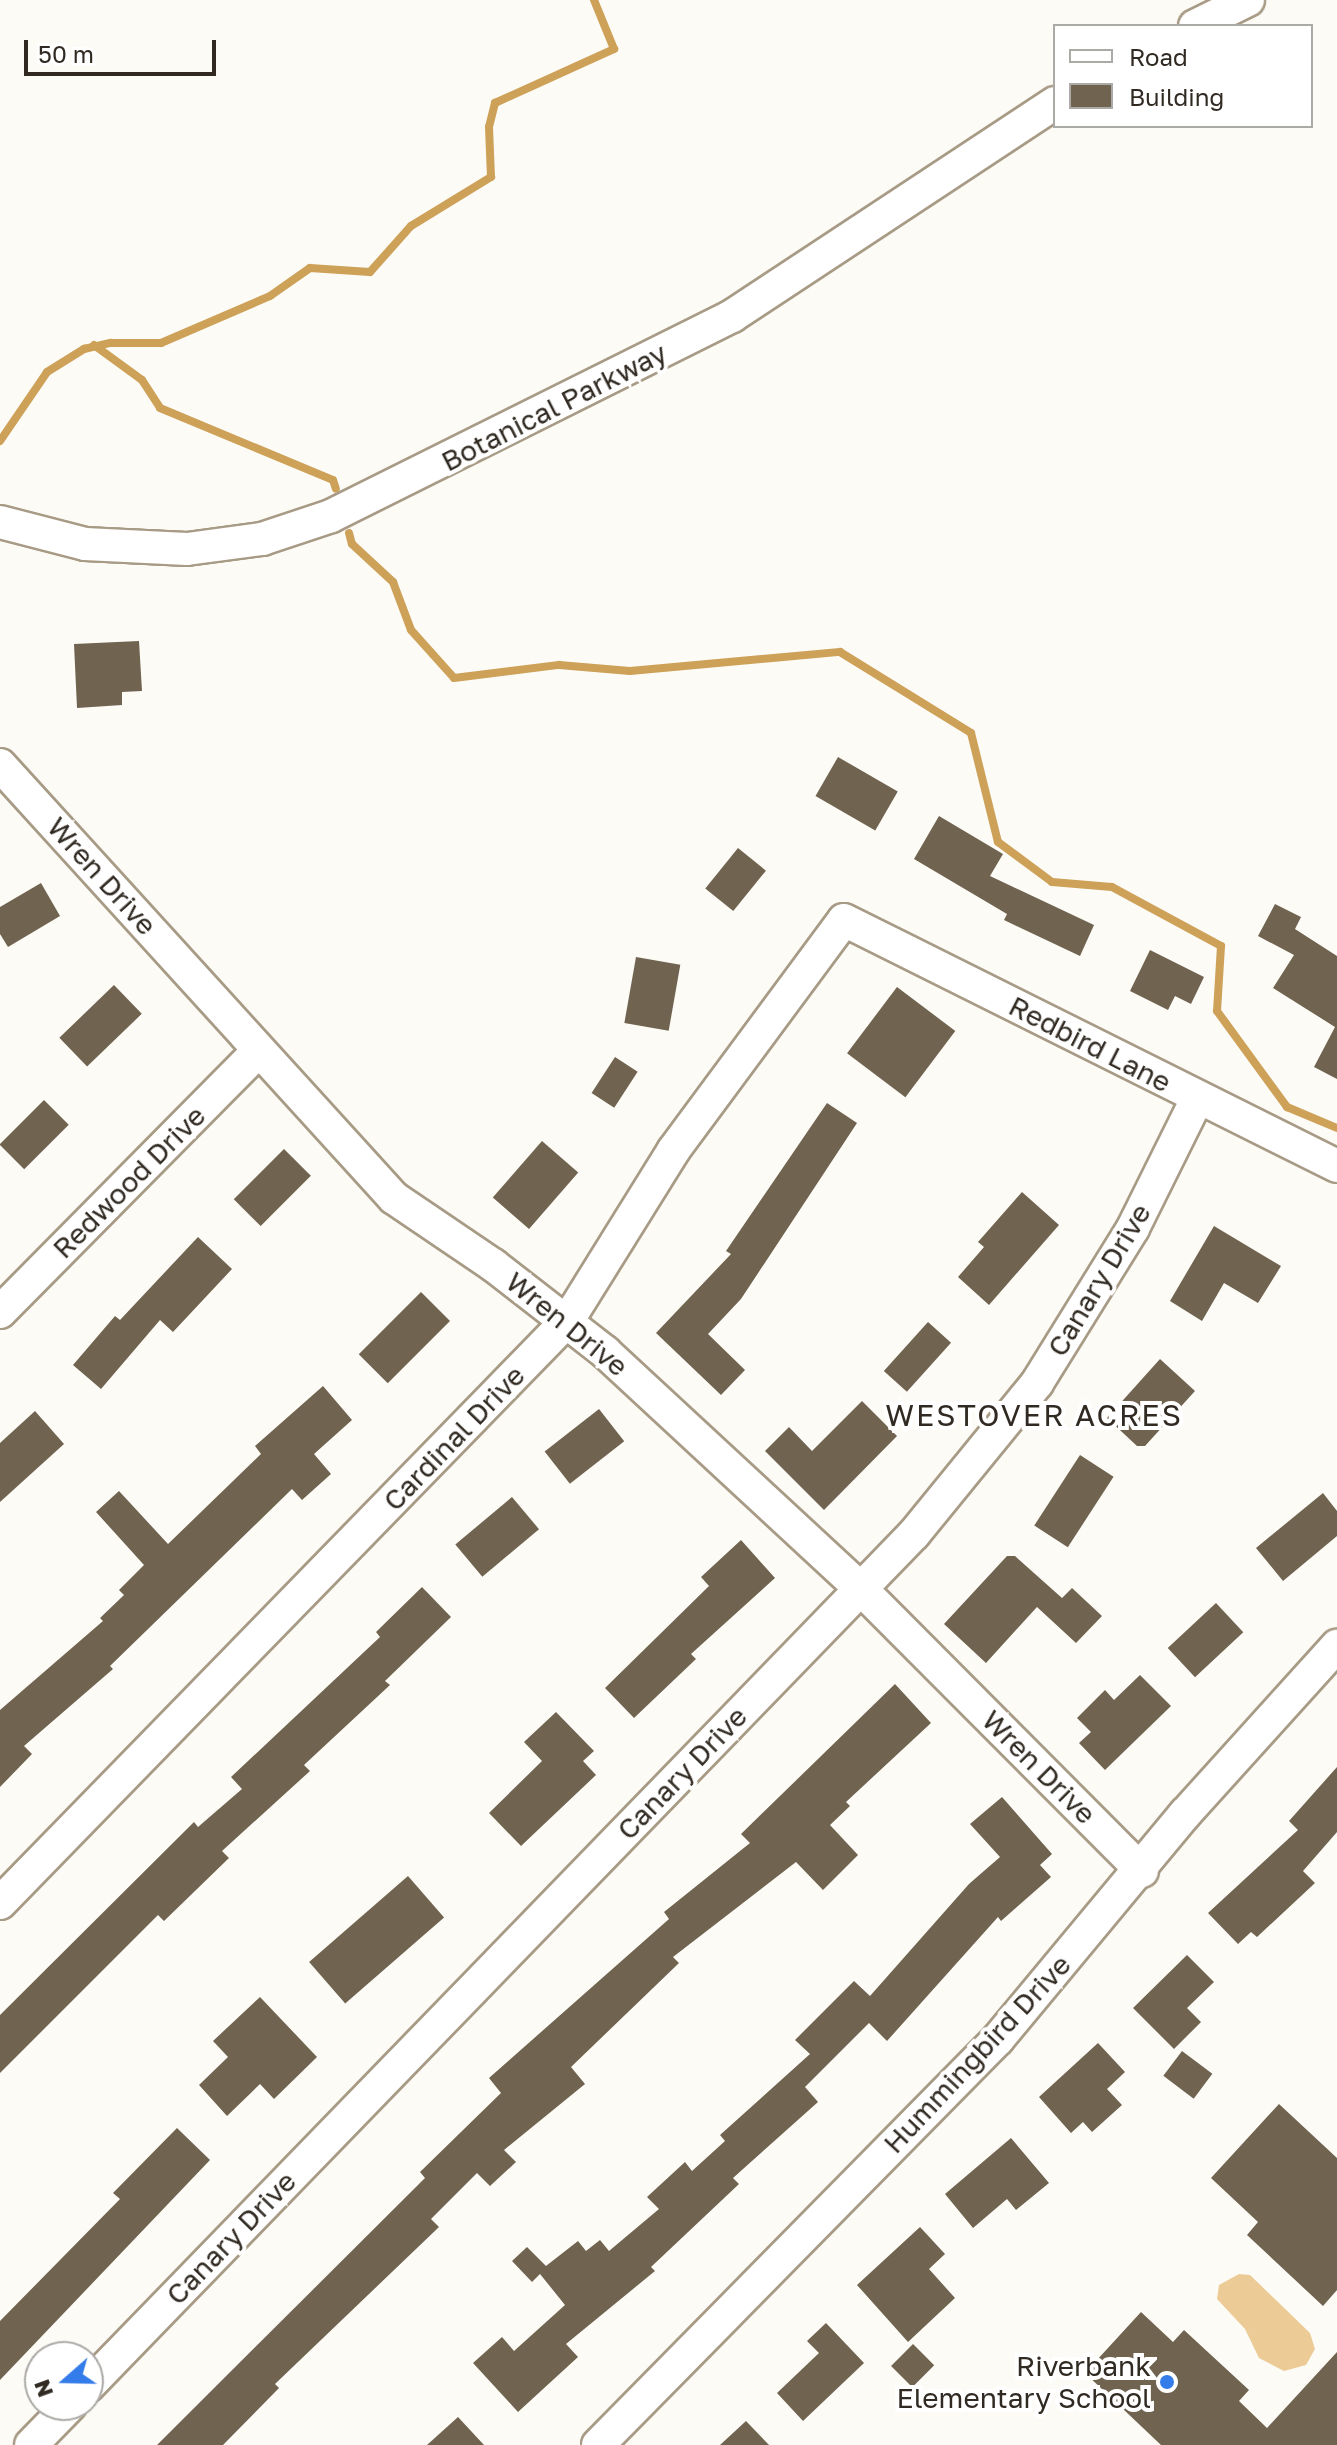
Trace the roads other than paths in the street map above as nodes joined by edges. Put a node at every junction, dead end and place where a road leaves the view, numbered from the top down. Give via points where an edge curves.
1 (1248, 0) edge
2 (1199, 24) edge
3 (1053, 104) edge
4 (0, 522) edge
5 (3, 766) edge
6 (844, 920) joint
7 (258, 1051) junction
8 (1197, 1099) junction
9 (1337, 1166) edge
10 (0, 1312) edge
11 (568, 1320) junction
12 (861, 1589) junction
13 (1337, 1646) edge
14 (1142, 1871) junction
15 (0, 1903) edge
16 (104, 2370) edge
17 (54, 2421) edge
18 (31, 2445) edge
19 (598, 2445) edge

1 - 2 street
3 - 4 street, Botanical Parkway via 732,316 331,516 262,539 187,549 85,544
5 - 7 street, Wren Drive
6 - 8 street, Redbird Lane
6 - 11 street, Cardinal Drive via 673,1151
7 - 10 street, Redwood Drive
7 - 11 street, Wren Drive via 394,1198
8 - 9 street, Redbird Lane
8 - 12 street, Canary Drive via 1133,1228 1037,1383 914,1534
11 - 12 street, Wren Drive
11 - 15 street, Cardinal Drive
12 - 14 street, Wren Drive
12 - 16 street, Canary Drive
13 - 14 street, Hummingbird Drive via 1185,1814
14 - 19 street, Hummingbird Drive via 998,2039
17 - 18 street

